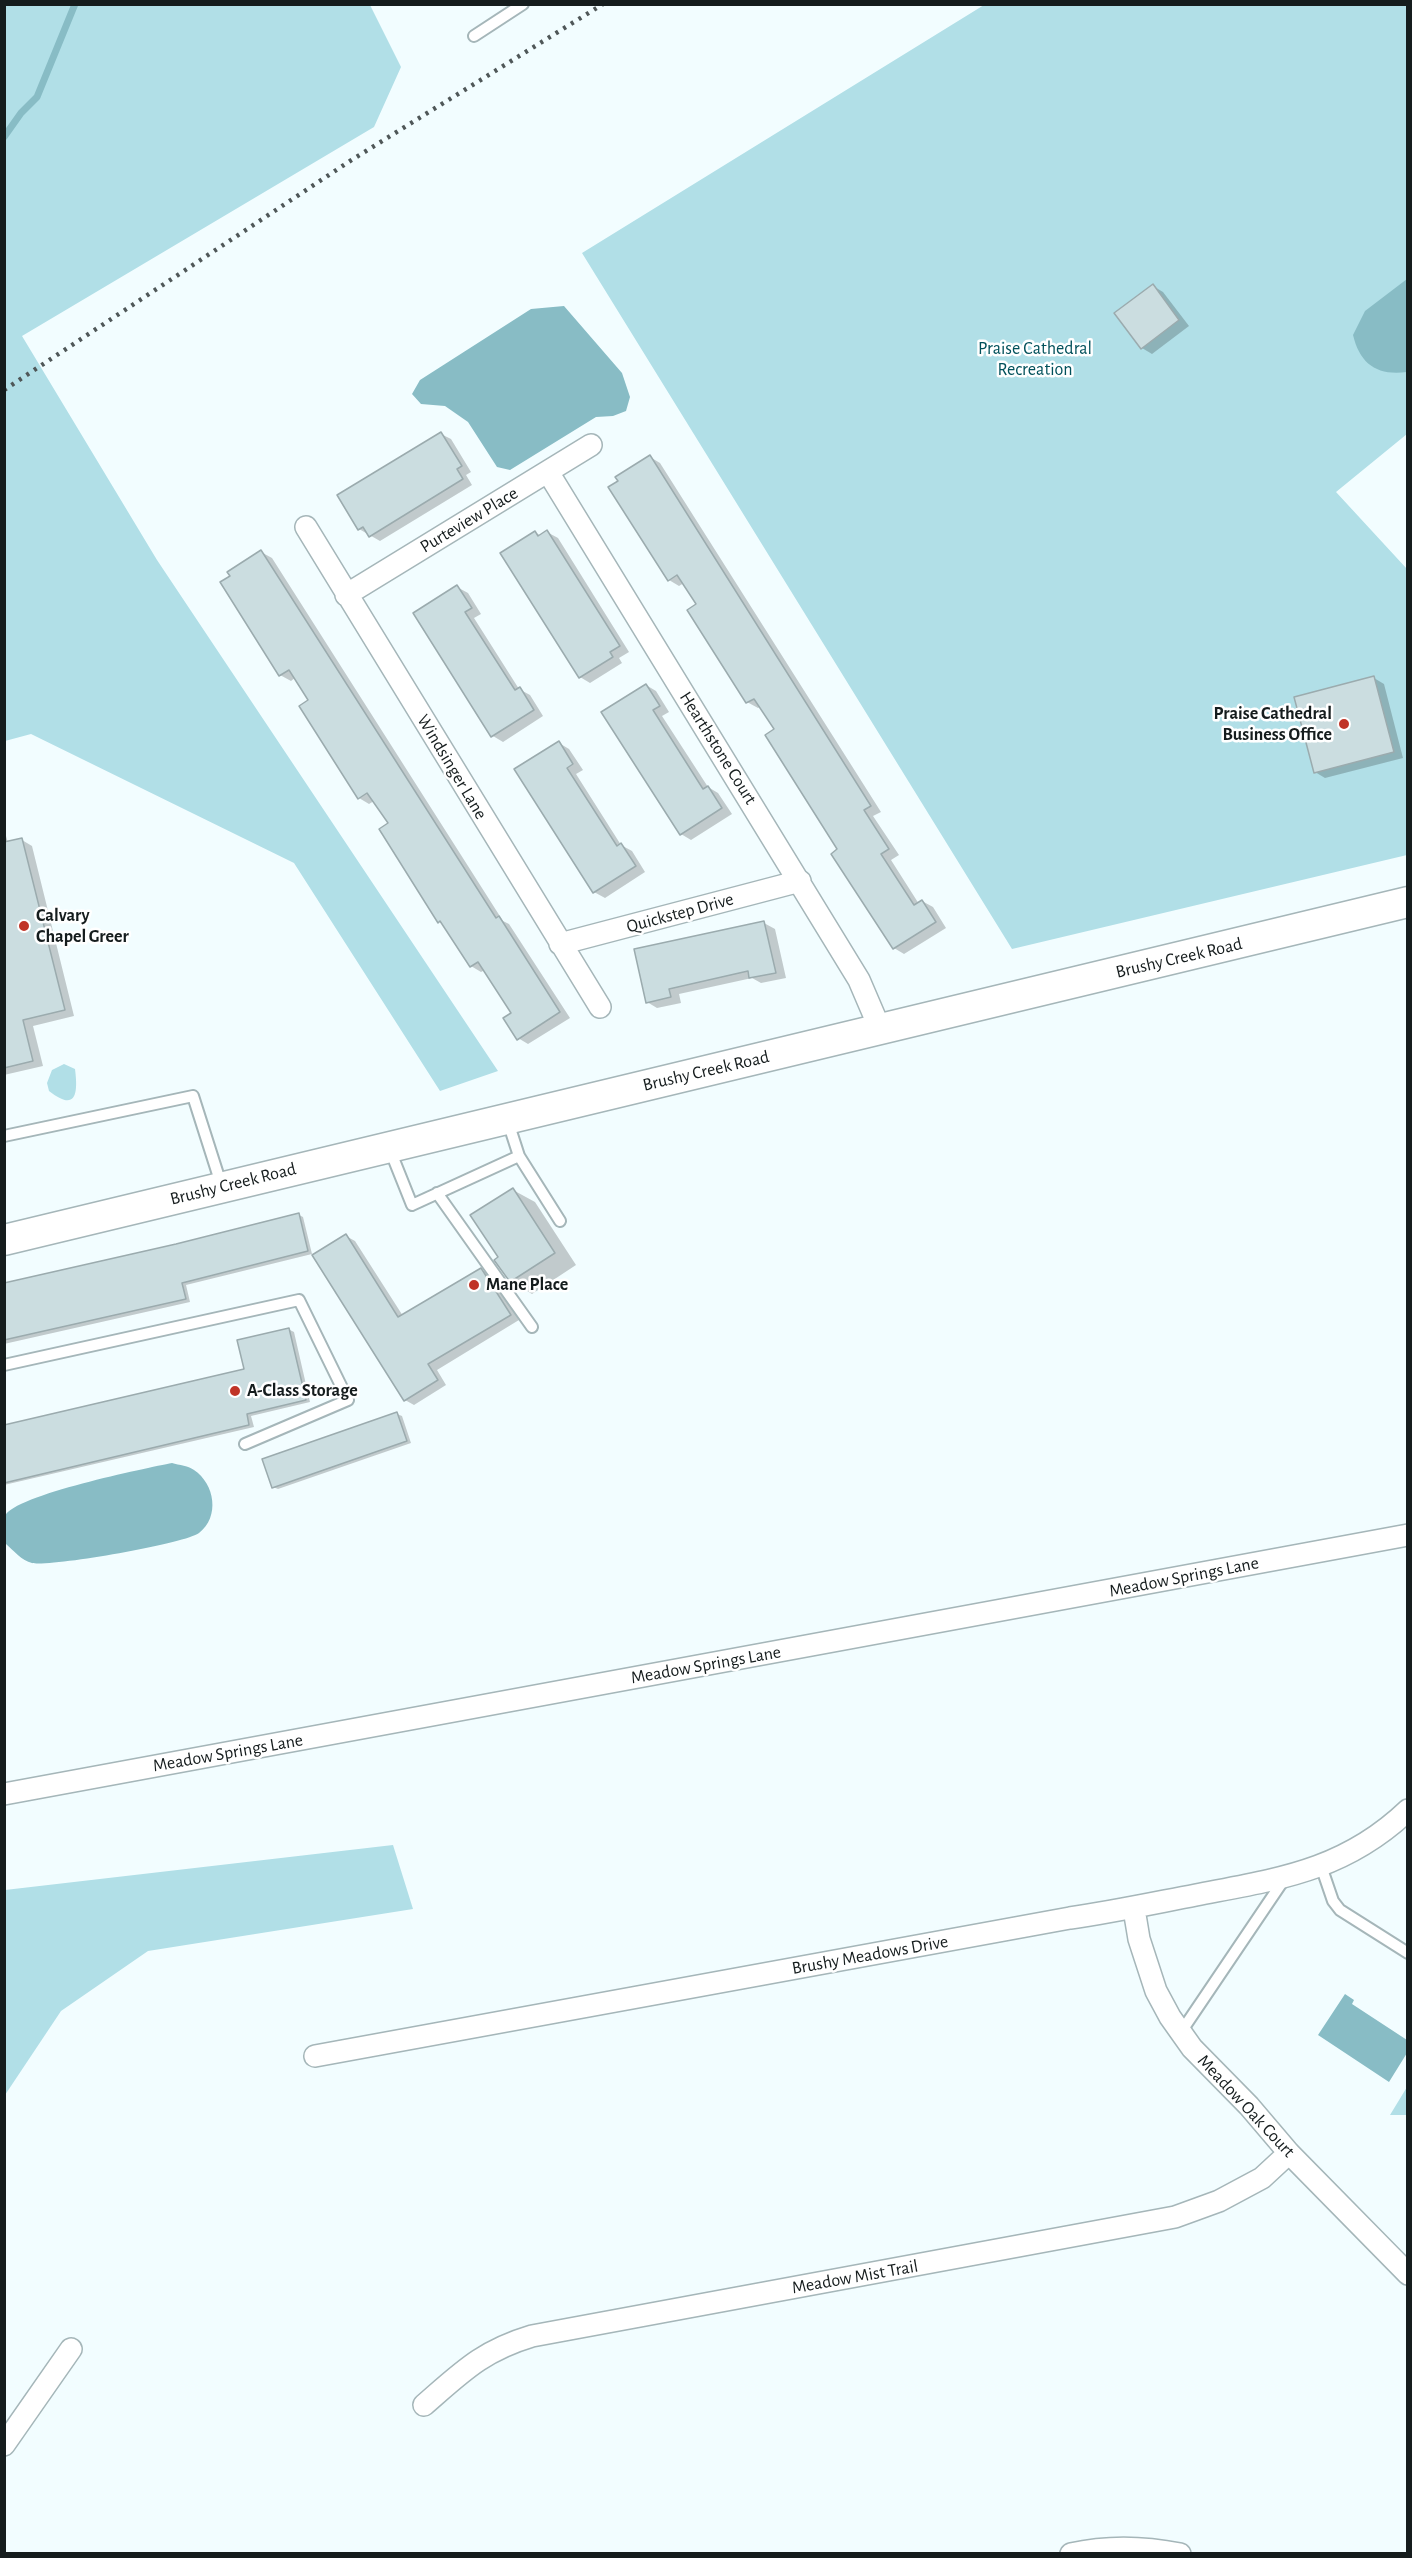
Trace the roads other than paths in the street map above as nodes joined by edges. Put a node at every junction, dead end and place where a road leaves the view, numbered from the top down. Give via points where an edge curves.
1 (523, 4) edge
2 (474, 36) dead end
3 (591, 445) dead end
4 (548, 472) junction
5 (306, 527) dead end
6 (346, 595) junction
7 (800, 881) junction
8 (1407, 902) edge
9 (560, 944) junction
10 (600, 1007) dead end
11 (880, 1029) junction
12 (507, 1118) junction
13 (4, 1136) edge
14 (389, 1146) junction
15 (519, 1156) junction
16 (222, 1187) junction
17 (437, 1193) junction
18 (560, 1221) dead end
19 (4, 1240) edge
20 (532, 1327) dead end
21 (4, 1365) edge
22 (246, 1444) dead end
23 (1407, 1535) edge
24 (4, 1794) edge
25 (1407, 1810) edge
26 (1321, 1866) junction
27 (1286, 1877) junction
28 (1134, 1909) junction
29 (1407, 1953) edge
30 (1181, 2032) junction
31 (315, 2056) dead end
32 (1289, 2153) junction
33 (1407, 2274) edge
34 (71, 2349) dead end
35 (424, 2405) dead end
36 (4, 2445) edge
37 (1071, 2553) edge
38 (1180, 2553) edge

1 - 2 lane
3 - 4 street, Purteview Place
4 - 6 street, Purteview Place
4 - 7 street, Hearthstone Court
5 - 6 street, Windsinger Lane
6 - 9 street, Windsinger Lane
7 - 9 street, Quickstep Drive
7 - 11 street, Hearthstone Court via 859,980
8 - 11 main road, Brushy Creek Road
9 - 10 street, Windsinger Lane
11 - 12 main road, Brushy Creek Road
12 - 14 main road, Brushy Creek Road
12 - 15 lane
13 - 16 lane via 193,1096
14 - 16 main road, Brushy Creek Road
14 - 17 lane via 412,1205
15 - 17 lane
15 - 18 lane
16 - 19 main road, Brushy Creek Road
17 - 20 lane
21 - 22 lane via 299,1300 348,1400
23 - 24 street, Meadow Springs Lane
25 - 26 street, Brushy Meadows Drive via 1371,1841
26 - 27 street, Brushy Meadows Drive
26 - 29 lane via 1340,1910
27 - 28 street, Brushy Meadows Drive
27 - 30 lane
28 - 30 street, Meadow Oak Court via 1146,1966
28 - 31 street, Brushy Meadows Drive
30 - 32 street, Meadow Oak Court
32 - 33 street, Meadow Oak Court
32 - 35 street, Meadow Mist Trail via 1262,2178 1219,2201 1175,2217 522,2339 483,2355
34 - 36 street
37 - 38 street via 1138,2549

